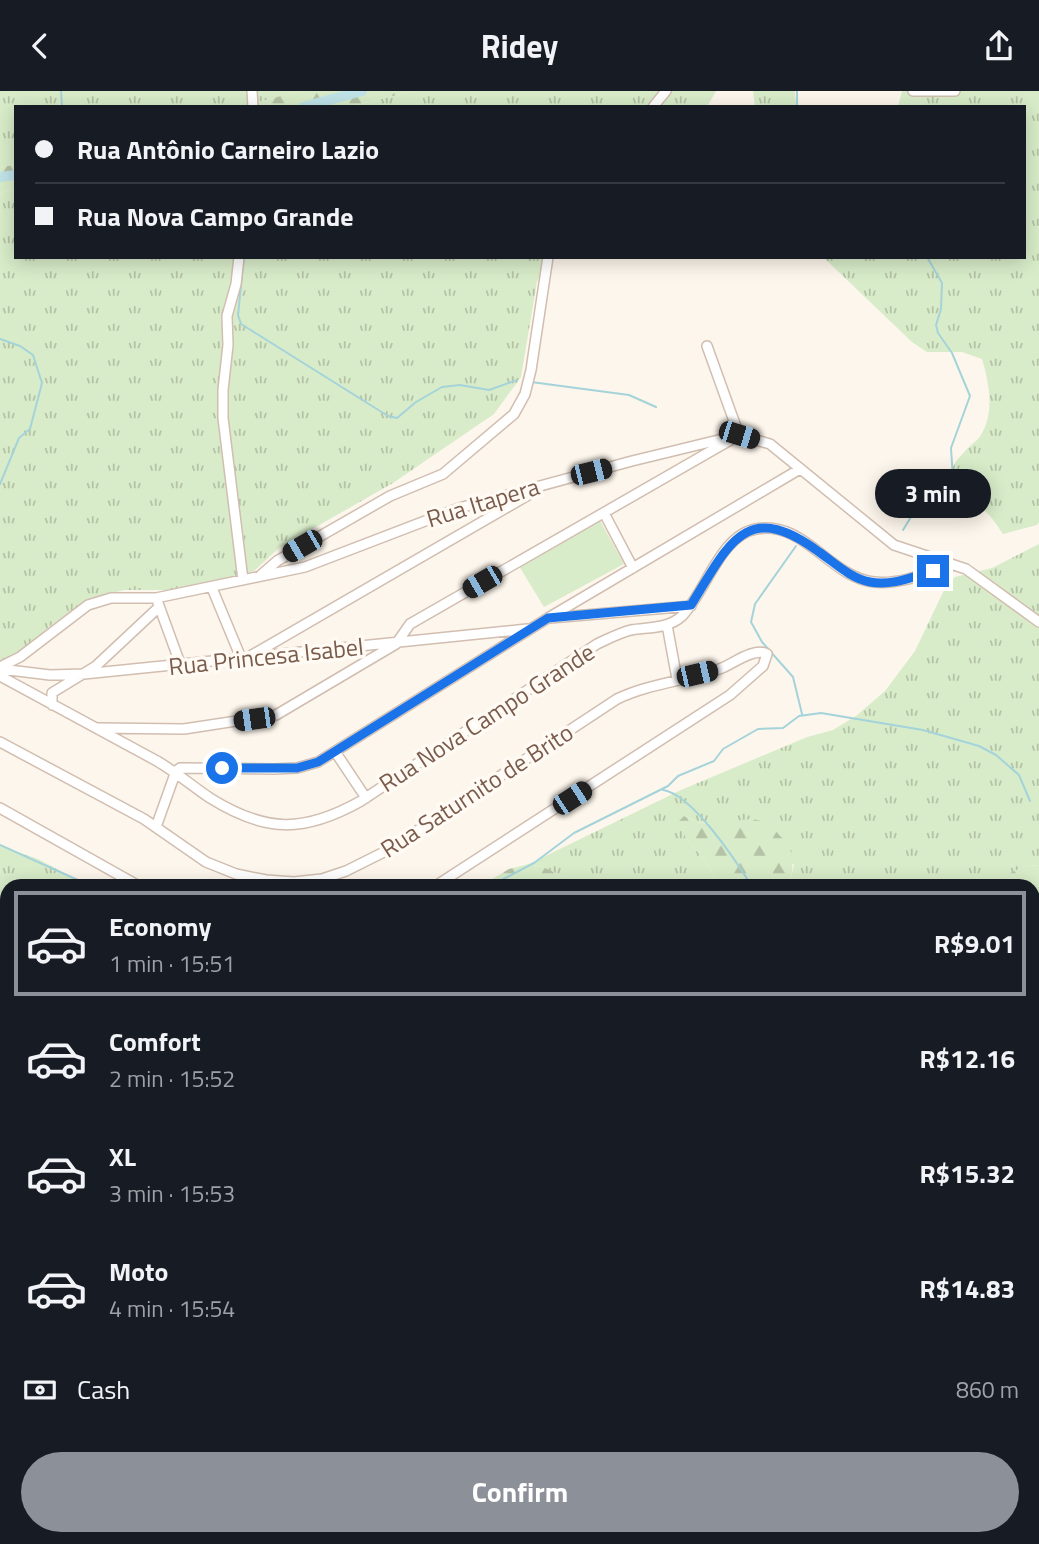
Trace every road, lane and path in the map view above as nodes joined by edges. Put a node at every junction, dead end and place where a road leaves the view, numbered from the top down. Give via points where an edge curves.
1 (666, 91) edge
2 (913, 91) edge
3 (955, 91) edge
4 (655, 105) edge
5 (239, 259) edge
6 (548, 259) edge
7 (707, 346) dead end
8 (739, 435) junction
9 (800, 468) junction
10 (550, 482) junction
11 (604, 513) junction
12 (953, 565) junction
13 (633, 568) junction
14 (261, 576) junction
15 (243, 580) junction
16 (212, 588) junction
17 (157, 602) junction
18 (691, 605) junction
19 (548, 618) junction
20 (1039, 622) edge
21 (667, 625) junction
22 (532, 628) junction
23 (396, 644) junction
24 (244, 658) junction
25 (181, 666) junction
26 (0, 668) edge
27 (84, 674) junction
28 (0, 676) edge
29 (677, 679) junction
30 (52, 705) junction
31 (97, 728) junction
32 (0, 742) edge
33 (335, 753) junction
34 (176, 771) junction
35 (366, 798) junction
36 (0, 808) edge
37 (156, 827) junction
38 (126, 879) edge
39 (261, 879) edge
40 (322, 879) edge
41 (446, 879) edge

1 - 4 street
2 - 3 street
5 - 15 street via 227,316 223,404
6 - 14 street via 531,370 514,414 443,474 390,496 276,561
7 - 8 street
8 - 9 street via 770,445
8 - 10 street, Rua Itapera
8 - 11 street
9 - 12 street via 894,545
9 - 13 street
10 - 14 street, Rua Itapera via 429,518 305,568
10 - 24 street
11 - 13 street
11 - 23 street via 410,624
12 - 18 street, Rua Nova Campo Grande via 892,583 872,582 848,573 789,533 758,528 746,531 725,550
12 - 20 street via 966,569
13 - 19 street
14 - 15 street, Rua Itapera
15 - 16 street, Rua Itapera
16 - 17 street, Rua Itapera
16 - 24 street
17 - 25 street
17 - 26 street, Rua Itapera via 111,598 88,605
17 - 27 street
18 - 19 street
18 - 21 street, Rua Nova Campo Grande
19 - 22 street
21 - 29 street
21 - 35 street, Rua Nova Campo Grande via 617,634 597,645
22 - 23 street, Rua Princesa Isabel
22 - 33 street
23 - 24 street, Rua Princesa Isabel
23 - 31 street via 276,715 184,729
24 - 25 street, Rua Princesa Isabel
25 - 27 street, Rua Princesa Isabel
26 - 27 street, Rua Princesa Isabel
27 - 30 street via 52,693
28 - 30 street, Rua Nova Campo Grande
29 - 40 street, Rua Saturnito de Brito via 617,699 388,850
29 - 41 street, Rua Saturnito de Brito via 718,670 755,652 767,654 763,666 730,695
30 - 31 street, Rua Nova Campo Grande
31 - 34 street, Rua Nova Campo Grande
32 - 37 street, Rua Saturnito de Brito
33 - 34 street via 297,768 185,767
33 - 35 street
34 - 35 street, Rua Nova Campo Grande via 211,799 277,825 322,820
34 - 37 street
36 - 38 street
37 - 39 street, Rua Saturnito de Brito via 206,862

